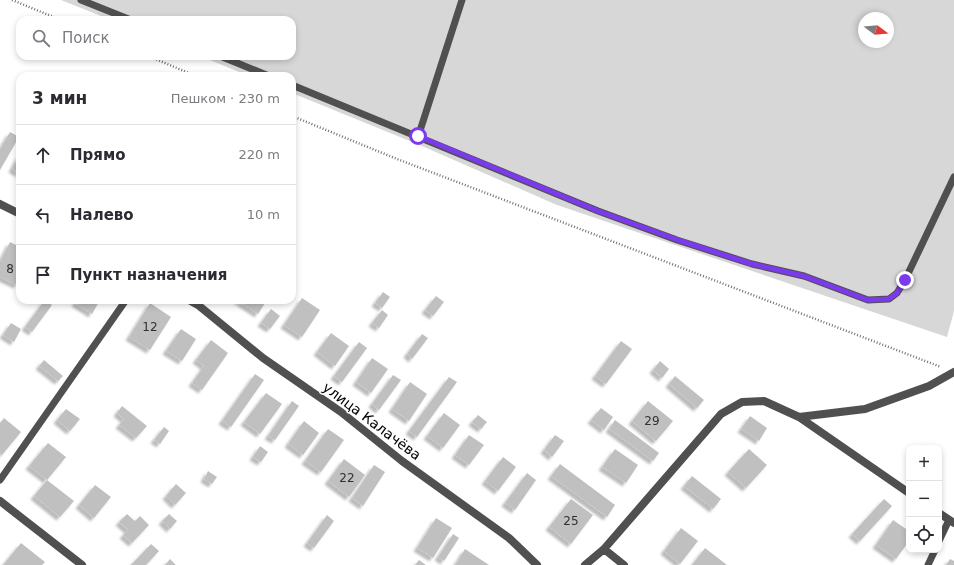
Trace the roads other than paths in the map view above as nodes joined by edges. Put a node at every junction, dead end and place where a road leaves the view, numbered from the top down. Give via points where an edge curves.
1 (81, 0) edge
2 (462, 0) edge
3 (121, 16) edge
4 (230, 60) edge
5 (259, 72) edge
6 (296, 87) edge
7 (418, 136) junction
8 (954, 177) edge
9 (0, 204) edge
10 (16, 212) edge
11 (123, 304) edge
12 (195, 304) edge
13 (950, 370) edge
14 (799, 417) junction
15 (0, 480) edge
16 (906, 491) edge
17 (0, 502) edge
18 (942, 515) edge
19 (952, 522) edge
20 (942, 537) edge
21 (604, 549) junction
22 (934, 553) edge
23 (82, 565) edge
24 (537, 565) edge
25 (585, 565) edge
26 (624, 565) edge
27 (928, 565) edge

1 - 3 lane
2 - 7 lane
4 - 5 lane
6 - 7 lane
7 - 8 lane via 598,211 752,264 804,276 868,300 889,299 897,293
9 - 10 street
11 - 15 lane
12 - 24 street, улица Калачёва via 263,358 341,412 402,461 509,538
13 - 14 street via 929,386 865,409
14 - 16 street
14 - 21 street via 764,401 742,402 721,414
17 - 23 street
18 - 19 street
19 - 20 lane
21 - 25 street
21 - 26 street
22 - 27 lane

